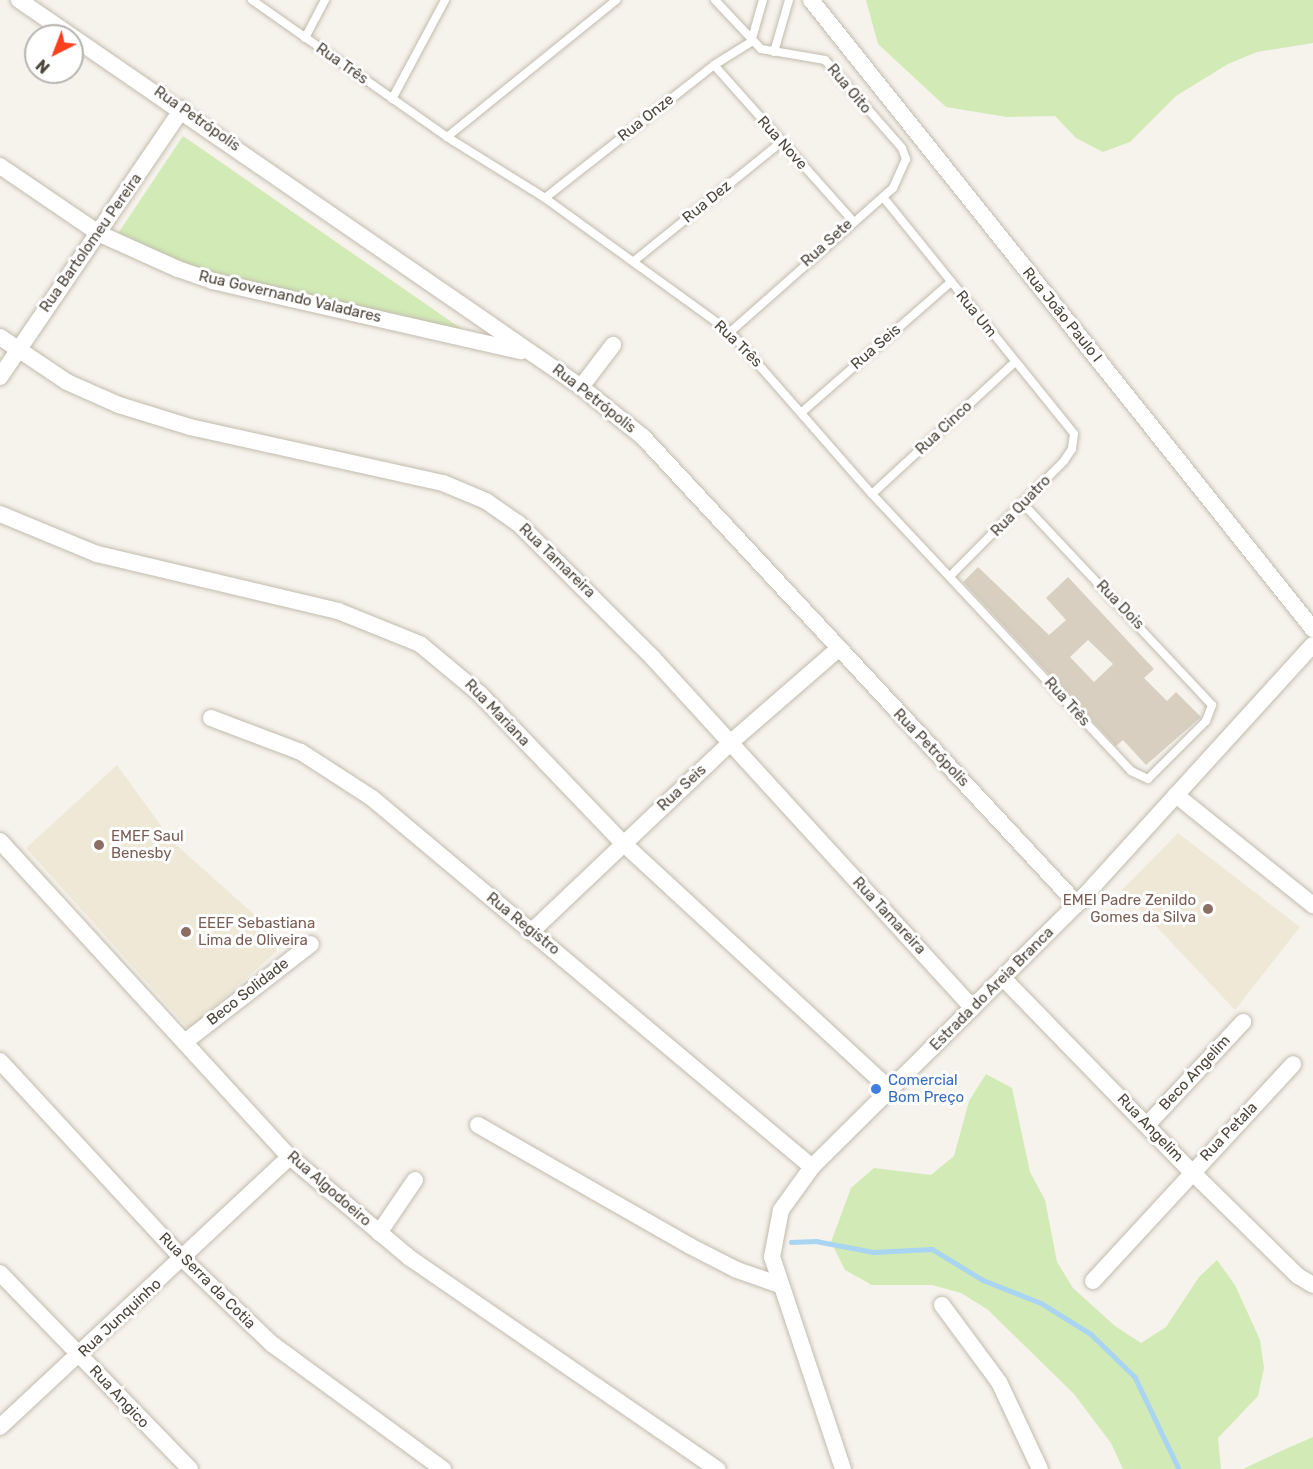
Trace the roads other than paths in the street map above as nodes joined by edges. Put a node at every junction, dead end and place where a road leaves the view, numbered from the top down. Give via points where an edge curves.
1 (19, 0) edge
2 (252, 0) edge
3 (325, 0) edge
4 (445, 0) edge
5 (616, 0) edge
6 (715, 0) edge
7 (763, 0) edge
8 (789, 0) edge
9 (811, 0) edge
10 (305, 38) junction
11 (751, 42) junction
12 (774, 52) junction
13 (714, 64) junction
14 (392, 99) junction
15 (183, 109) junction
16 (447, 137) junction
17 (780, 143) junction
18 (902, 148) joint
19 (0, 166) edge
20 (883, 197) junction
21 (545, 198) junction
22 (852, 220) junction
23 (100, 234) junction
24 (634, 261) junction
25 (951, 282) junction
26 (730, 332) junction
27 (0, 338) edge
28 (613, 345) dead end
29 (16, 348) junction
30 (534, 354) junction
31 (1015, 362) junction
32 (0, 377) edge
33 (582, 387) junction
34 (802, 412) junction
35 (1072, 428) joint
36 (872, 494) junction
37 (1024, 505) junction
38 (0, 514) edge
39 (951, 574) junction
40 (1313, 629) edge
41 (1313, 645) edge
42 (837, 650) junction
43 (211, 718) dead end
44 (730, 743) junction
45 (1145, 778) joint
46 (1176, 795) junction
47 (0, 841) edge
48 (623, 843) junction
49 (1077, 904) junction
50 (1313, 905) edge
51 (532, 931) junction
52 (311, 944) dead end
53 (1003, 978) junction
54 (973, 1008) junction
55 (1243, 1022) dead end
56 (186, 1041) junction
57 (0, 1061) edge
58 (1293, 1064) dead end
59 (890, 1089) junction
60 (478, 1125) dead end
61 (1148, 1125) junction
62 (290, 1157) junction
63 (812, 1167) junction
64 (1191, 1171) junction
65 (415, 1180) dead end
66 (378, 1233) junction
67 (183, 1260) junction
68 (0, 1273) edge
69 (1093, 1281) dead end
70 (780, 1285) junction
71 (1313, 1285) edge
72 (942, 1305) dead end
73 (80, 1355) junction
74 (0, 1427) edge
75 (190, 1469) edge
76 (444, 1469) edge
77 (717, 1469) edge
78 (843, 1469) edge
79 (1040, 1469) edge

1 - 15 street, Rua Petrópolis
2 - 10 lane, Rua Três
3 - 10 lane
4 - 14 lane
5 - 16 lane
6 - 11 lane
7 - 11 lane
8 - 12 lane
9 - 40 street, Rua João Paulo I
10 - 14 lane, Rua Três
11 - 12 lane, Rua Oito
11 - 13 lane, Rua Onze
12 - 18 lane, Rua Oito via 825,60
13 - 17 lane, Rua Nove
13 - 21 lane, Rua Onze
14 - 16 lane, Rua Três
15 - 23 street, Rua Bartolomeu Pereira
15 - 30 street, Rua Petrópolis
16 - 21 lane, Rua Três
17 - 22 lane, Rua Nove
17 - 24 lane, Rua Dez
18 - 20 lane, Rua Sete via 906,159 903,174
19 - 23 street, Rua Governando Valadares
20 - 22 lane, Rua Sete
20 - 25 lane, Rua Um
21 - 24 lane, Rua Três
22 - 26 lane, Rua Sete
23 - 29 street, Rua Bartolomeu Pereira
23 - 30 street, Rua Governando Valadares via 212,281
24 - 26 lane, Rua Três
25 - 31 lane, Rua Um
25 - 34 lane, Rua Seis
26 - 34 lane, Rua Três
27 - 29 street, Rua Tamareira
28 - 33 street
29 - 32 street, Rua Bartolomeu Pereira
29 - 44 street, Rua Tamareira via 67,382 119,405 190,427 443,483 486,501 518,523 602,604
30 - 33 street, Rua Petrópolis
31 - 35 lane, Rua Um
31 - 36 lane, Rua Cinco
33 - 42 street, Rua Petrópolis via 673,466
34 - 36 lane, Rua Três
35 - 37 lane, Rua Quatro via 1072,449
36 - 39 lane, Rua Três
37 - 39 lane, Rua Quatro
37 - 45 lane, Rua Dois via 1206,695 1213,708 1206,721
38 - 48 street, Rua Mariana via 87,551 338,611 420,644 480,694
39 - 45 lane, Rua Três via 1131,771
41 - 46 street, Estrada do Areia Branca
42 - 44 street, Rua Seis
42 - 49 street, Rua Petrópolis
43 - 51 street, Rua Registro via 324,765 372,798
44 - 48 street, Rua Seis
44 - 54 street, Rua Tamareira
46 - 49 street, Estrada do Areia Branca
46 - 50 street
47 - 56 street, Rua Algodoeiro
48 - 51 street, Rua Seis
48 - 59 street, Rua Mariana
49 - 53 street, Estrada do Areia Branca
51 - 63 street, Rua Registro
52 - 56 street, Beco Solidade
53 - 54 street, Estrada do Areia Branca
53 - 61 street, Rua Angelim
54 - 59 street, Estrada do Areia Branca
55 - 61 street, Beco Angelim
56 - 62 street, Rua Algodoeiro
57 - 67 street, Rua Serra da Cotia
58 - 64 street, Rua Petala
59 - 63 street, Estrada do Areia Branca
60 - 70 street via 690,1246 737,1270
61 - 64 street, Rua Angelim
62 - 66 street, Rua Algodoeiro
62 - 67 street, Rua Junquinho
63 - 70 street, Estrada do Areia Branca via 776,1224 772,1257
64 - 69 street, Rua Petala
64 - 71 street, Rua Angelim via 1298,1276
65 - 66 street
66 - 77 street, Rua Algodoeiro
67 - 73 street, Rua Junquinho
67 - 76 street, Rua Serra da Cotia via 272,1344
68 - 73 street, Rua Angico
70 - 78 street, Estrada do Areia Branca
72 - 79 street via 999,1382
73 - 74 street, Rua Junquinho
73 - 75 street, Rua Angico

